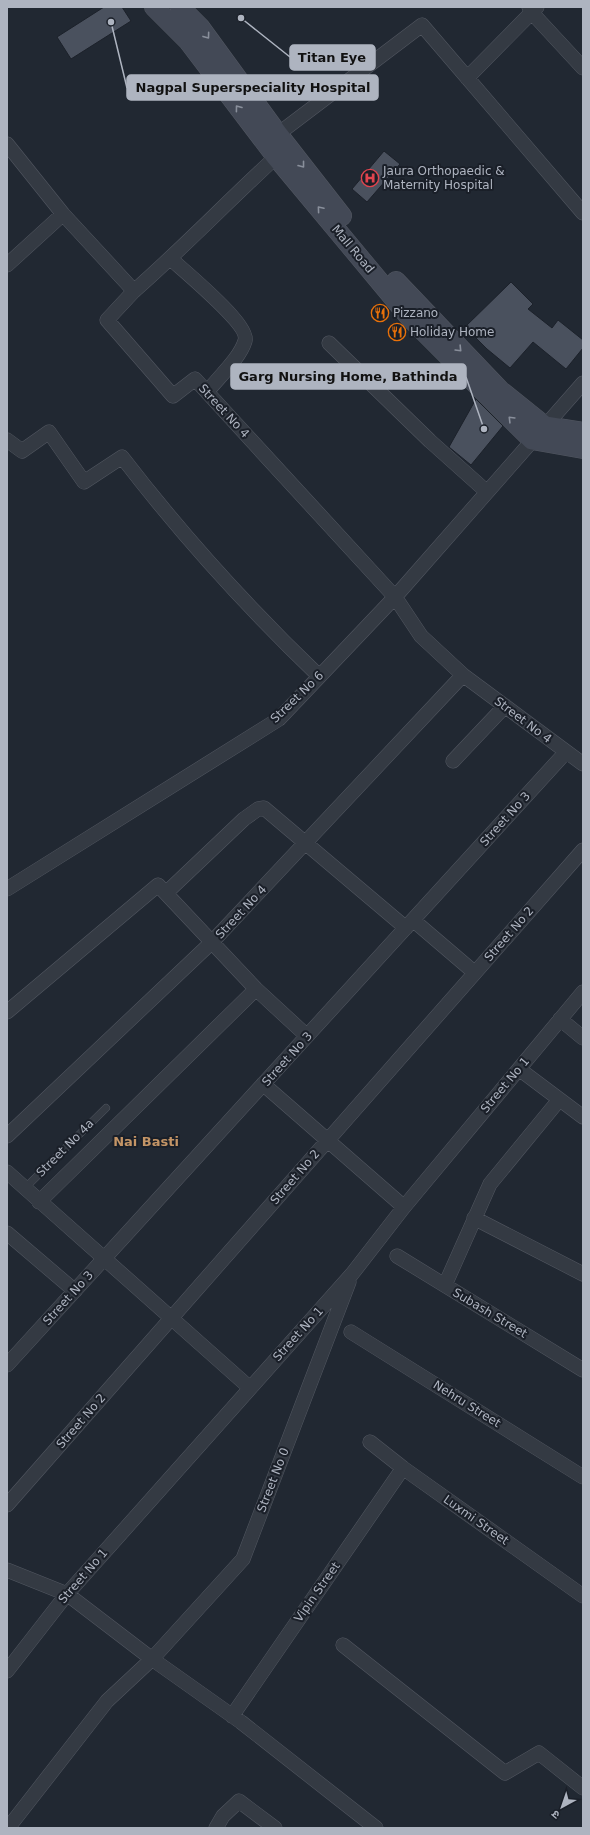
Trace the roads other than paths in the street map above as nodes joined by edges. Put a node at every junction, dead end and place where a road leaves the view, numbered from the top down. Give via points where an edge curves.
1 (154, 7) edge
2 (180, 7) edge
3 (533, 9) edge
4 (583, 68) edge
5 (467, 78) junction
6 (278, 134) junction
7 (7, 144) edge
8 (276, 157) junction
9 (583, 213) edge
10 (63, 214) junction
11 (171, 259) junction
12 (7, 264) edge
13 (134, 290) junction
14 (329, 343) dead end
15 (583, 383) edge
16 (207, 392) junction
17 (545, 426) junction
18 (583, 432) edge
19 (7, 440) edge
20 (532, 440) junction
21 (583, 449) edge
22 (487, 492) junction
23 (395, 597) junction
24 (463, 675) junction
25 (319, 676) junction
26 (505, 706) junction
27 (566, 752) junction
28 (453, 761) dead end
29 (583, 764) edge
30 (305, 843) junction
31 (583, 850) edge
32 (7, 889) edge
33 (166, 893) junction
34 (409, 924) junction
35 (212, 942) junction
36 (475, 973) junction
37 (256, 990) junction
38 (583, 992) edge
39 (7, 1012) edge
40 (560, 1019) junction
41 (307, 1036) junction
42 (583, 1038) edge
43 (519, 1069) junction
44 (263, 1084) junction
45 (559, 1100) junction
46 (106, 1108) dead end
47 (583, 1117) edge
48 (7, 1136) edge
49 (327, 1141) junction
50 (7, 1172) edge
51 (24, 1189) junction
52 (39, 1202) junction
53 (404, 1207) junction
54 (474, 1218) junction
55 (7, 1233) edge
56 (397, 1256) dead end
57 (104, 1259) junction
58 (352, 1274) junction
59 (583, 1274) edge
60 (445, 1286) junction
61 (75, 1291) junction
62 (171, 1319) junction
63 (351, 1332) dead end
64 (7, 1365) edge
65 (583, 1370) edge
66 (250, 1388) junction
67 (370, 1442) dead end
68 (403, 1468) junction
69 (583, 1477) edge
70 (7, 1505) edge
71 (7, 1570) edge
72 (67, 1594) junction
73 (583, 1596) edge
74 (344, 1645) dead end
75 (152, 1660) junction
76 (7, 1671) edge
77 (232, 1716) junction
78 (583, 1788) edge
79 (8, 1828) edge
80 (216, 1828) edge
81 (275, 1828) edge
82 (376, 1828) edge

8 -> 1 main road, Mall Road via 188,41
2 -> 6 main road via 200,27
3 - 4 street
3 - 5 street
5 - 6 street via 422,25
5 - 9 street
6 -> 17 main road via 404,291 500,390
7 - 10 street
8 - 11 street via 206,222
20 -> 8 main road, Mall Road via 410,318
10 - 12 street
10 - 13 street
11 - 13 street
11 - 16 street via 233,316 245,332 246,339 241,350
13 - 16 street, Street No 4 via 107,320 173,396 195,379
14 - 22 street via 430,441
15 - 17 street, Street No 6
16 - 23 street, Street No 4
17 - 18 main road
17 - 20 street, Street No 6
19 - 25 street via 22,452 50,432 84,482 122,457 152,495 270,629
20 - 21 main road
20 - 22 street, Street No 6
22 - 23 street, Street No 6
23 - 24 street, Street No 4 via 421,636
23 - 25 street, Street No 6
24 - 26 street, Street No 4
24 - 30 street, Street No 4
25 - 32 street, Street No 6 via 279,719
26 - 27 street, Street No 4
26 - 28 street
27 - 29 street, Street No 4
27 - 34 street, Street No 3
30 - 33 street via 264,808 258,809 244,819
30 - 34 street
30 - 35 street, Street No 4
31 - 36 street, Street No 2
33 - 35 street
33 - 39 street via 158,885
34 - 36 street
34 - 41 street, Street No 3
35 - 37 street
35 - 48 street, Street No 4
36 - 49 street, Street No 2
37 - 41 street
37 - 52 street
38 - 40 street, Street No 1
40 - 42 street
40 - 43 street, Street No 1
41 - 44 street, Street No 3
43 - 45 street
43 - 53 street, Street No 1
44 - 49 street
44 - 57 street, Street No 3
45 - 47 street
45 - 54 street via 490,1184
46 - 51 lane, Street No 4a
49 - 53 street
49 - 62 street, Street No 2
50 - 51 street
51 - 52 street
52 - 57 street
53 - 58 street, Street No 1
54 - 59 street
54 - 60 street
55 - 61 street
56 - 60 street, Subash Street
57 - 61 street, Street No 3
57 - 62 street
58 - 66 street, Street No 1
58 - 75 street, Street No 0 via 243,1559
60 - 65 street, Subash Street
61 - 64 street, Street No 3
62 - 66 street
62 - 70 street, Street No 2
63 - 69 street, Nehru Street
66 - 72 street, Street No 1
67 - 68 street, Luxmi Street
68 - 73 street, Luxmi Street
68 - 77 street, Vipin Street
71 - 72 street
72 - 75 street
72 - 76 street, Street No 1
74 - 78 street via 505,1773 539,1753
75 - 77 street
75 - 79 street, Street No 0 via 107,1701
77 - 82 street
80 - 81 street via 223,1816 239,1801

